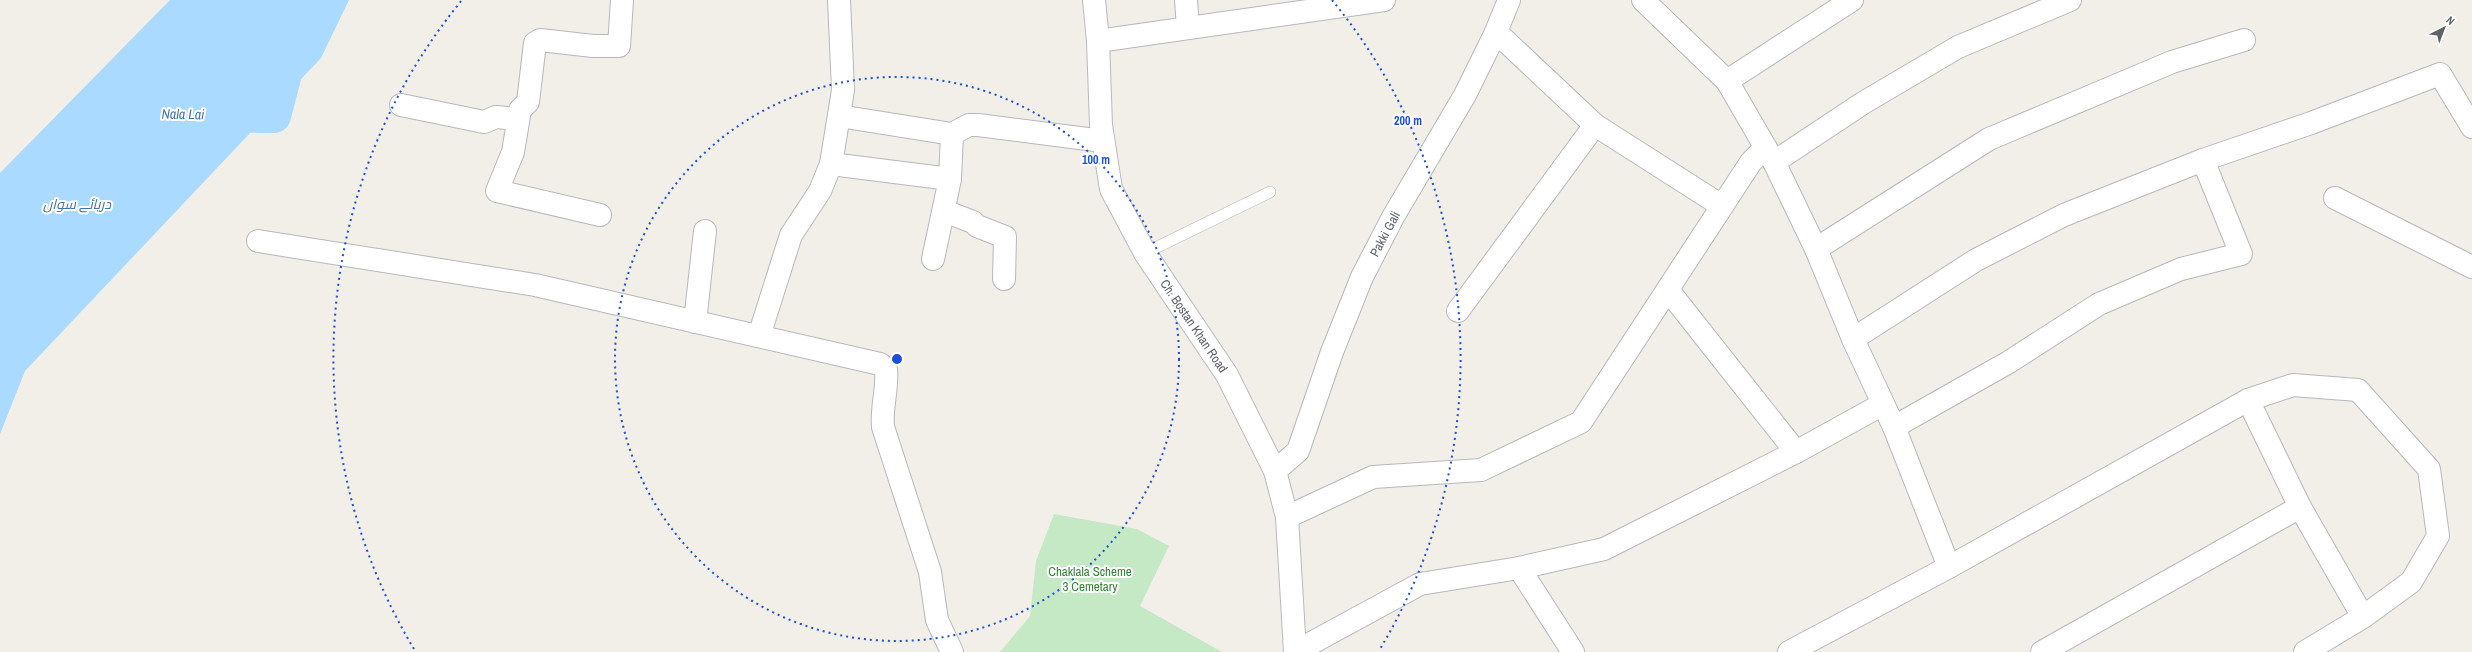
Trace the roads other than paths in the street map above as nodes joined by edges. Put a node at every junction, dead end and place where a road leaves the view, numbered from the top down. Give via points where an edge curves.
1 (622, 0) edge
2 (839, 0) edge
3 (1094, 0) edge
4 (1186, 0) edge
5 (1384, 0) edge
6 (1508, 0) edge
7 (1643, 0) edge
8 (1852, 0) edge
9 (2070, 0) edge
10 (1277, 7) edge
11 (1188, 28) junction
12 (1496, 32) junction
13 (1098, 40) junction
14 (2244, 40) dead end
15 (1727, 81) junction
16 (401, 105) dead end
17 (839, 116) junction
18 (518, 119) junction
19 (1595, 125) junction
20 (2472, 126) edge
21 (952, 134) junction
22 (1103, 141) junction
23 (1770, 155) junction
24 (2203, 160) junction
25 (832, 164) junction
26 (950, 179) junction
27 (1270, 192) dead end
28 (2335, 198) dead end
29 (1722, 206) junction
30 (944, 211) junction
31 (600, 215) dead end
32 (705, 231) dead end
33 (258, 241) dead end
34 (1816, 249) junction
35 (1145, 253) junction
36 (933, 259) dead end
37 (2472, 267) edge
38 (1004, 279) dead end
39 (1668, 290) junction
40 (1458, 311) dead end
41 (695, 322) junction
42 (759, 336) junction
43 (1853, 339) junction
44 (2248, 400) junction
45 (1882, 404) junction
46 (1894, 427) junction
47 (1796, 452) junction
48 (1275, 472) junction
49 (2300, 507) junction
50 (1287, 517) junction
51 (1518, 568) junction
52 (1949, 568) junction
53 (2363, 617) junction
54 (952, 652) edge
55 (1295, 652) edge
56 (1573, 652) edge
57 (1789, 652) edge
58 (2042, 652) edge
59 (2306, 652) edge

1 - 18 street via 619,46 540,40 535,43 528,102 522,107
2 - 17 street via 843,90
3 - 13 street, Ch. Bostan Khan Road
4 - 11 street
5 - 10 street
6 - 12 street, Pakki Gali
7 - 15 street
8 - 15 street
9 - 23 street via 1958,47
10 - 11 street
11 - 13 street
12 - 19 street
12 - 48 street, Pakki Gali via 1465,95 1393,217 1362,277 1332,352 1298,451
13 - 22 street, Ch. Bostan Khan Road
14 - 34 street via 2172,62 1989,139
15 - 23 street
16 - 18 street via 484,122 496,117
17 - 21 street
17 - 25 street
18 - 31 street via 513,152 497,191
19 - 29 street
19 - 40 street
20 - 24 street via 2440,74 2311,123
21 - 22 street via 969,125 978,125
21 - 26 street
22 - 35 street, Ch. Bostan Khan Road via 1111,189
23 - 29 street via 1751,162
23 - 34 street
24 - 43 street via 2064,214 1976,260
24 - 46 street via 2241,254 2181,269 2099,304 2009,362
25 - 26 street
25 - 42 street via 820,191 791,235
26 - 30 street
27 - 35 lane
28 - 37 street
29 - 39 street
30 - 36 street
30 - 38 street via 1005,237
32 - 41 street
33 - 41 street via 535,285
34 - 43 street
35 - 48 street, Ch. Bostan Khan Road via 1227,375
39 - 47 street
39 - 50 street via 1581,422 1481,470 1373,477
41 - 42 street
42 - 54 street via 880,364 886,369 887,382 881,411 883,427 930,572 937,620
43 - 45 street
44 - 49 street
44 - 52 street
44 - 53 street via 2293,385 2358,390 2429,469 2438,536 2412,582
45 - 46 street
45 - 47 street
46 - 52 street
47 - 51 street via 1604,549
48 - 50 street, Ch. Bostan Khan Road
49 - 53 street
49 - 58 street
50 - 55 street, Ch. Bostan Khan Road
51 - 55 street via 1420,584
51 - 56 street
52 - 57 street
53 - 59 street

